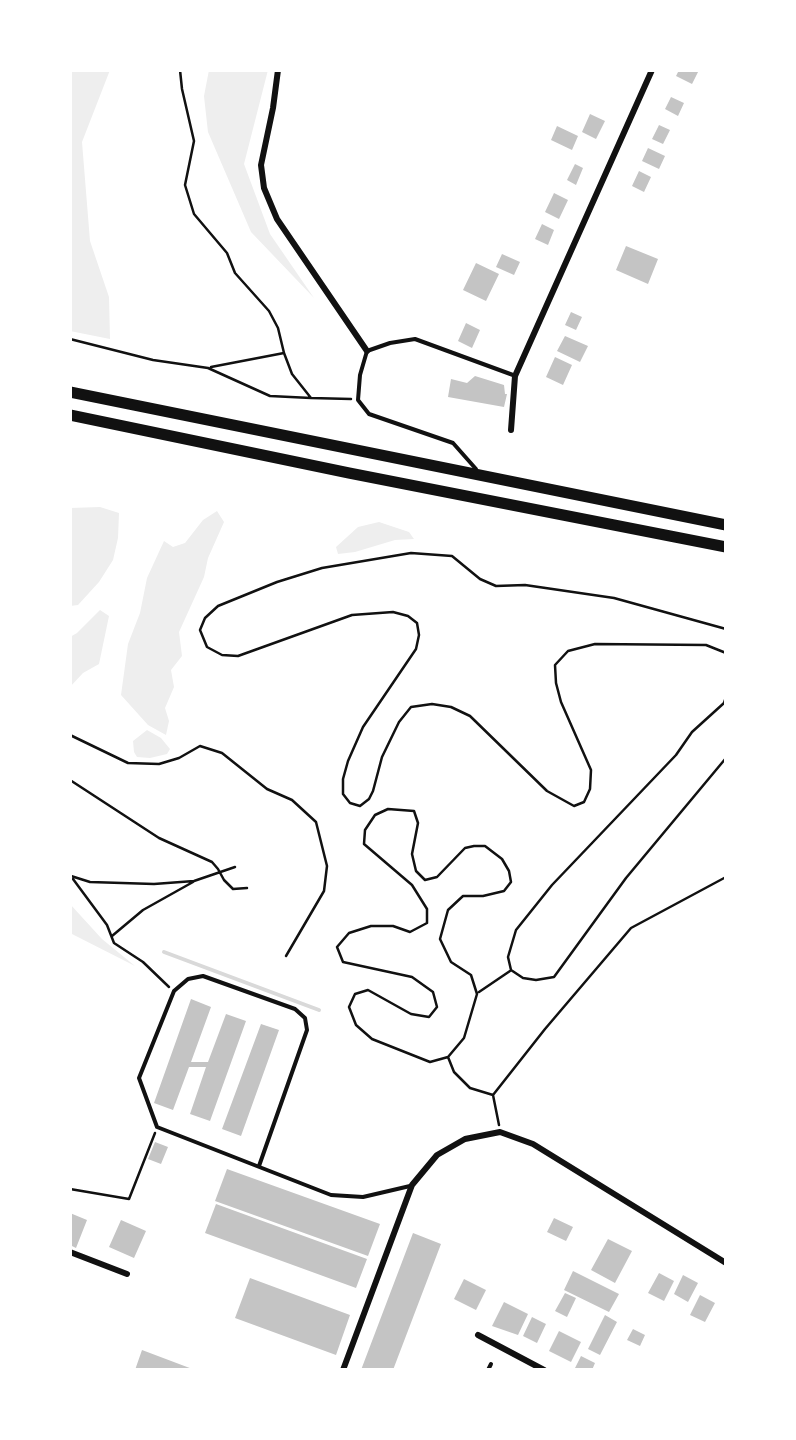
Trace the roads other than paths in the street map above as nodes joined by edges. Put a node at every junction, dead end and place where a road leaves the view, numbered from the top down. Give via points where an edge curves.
1 (278, 70) edge
2 (652, 70) edge
3 (367, 351) junction
4 (515, 376) junction
5 (70, 392) edge
6 (70, 415) edge
7 (511, 430) dead end
8 (482, 477) junction
9 (726, 525) edge
10 (726, 547) edge
11 (259, 1166) junction
12 (412, 1185) junction
13 (70, 1252) edge
14 (726, 1263) edge
15 (126, 1274) dead end
16 (478, 1335) dead end
17 (344, 1370) edge
18 (544, 1370) edge

1 - 3 street via 261,165 264,188 277,219
2 - 4 street
3 - 4 lane via 416,338
3 - 8 lane via 358,400 369,414 453,444
4 - 7 street
5 - 8 highway
6 - 10 highway
8 - 9 highway
11 - 11 lane via 157,1127 139,1078 174,991 188,979 203,976 305,1018 307,1030
11 - 12 lane via 330,1195 363,1197
12 - 14 street via 436,1154 500,1132 533,1144
12 - 17 street
13 - 15 street
16 - 18 street

